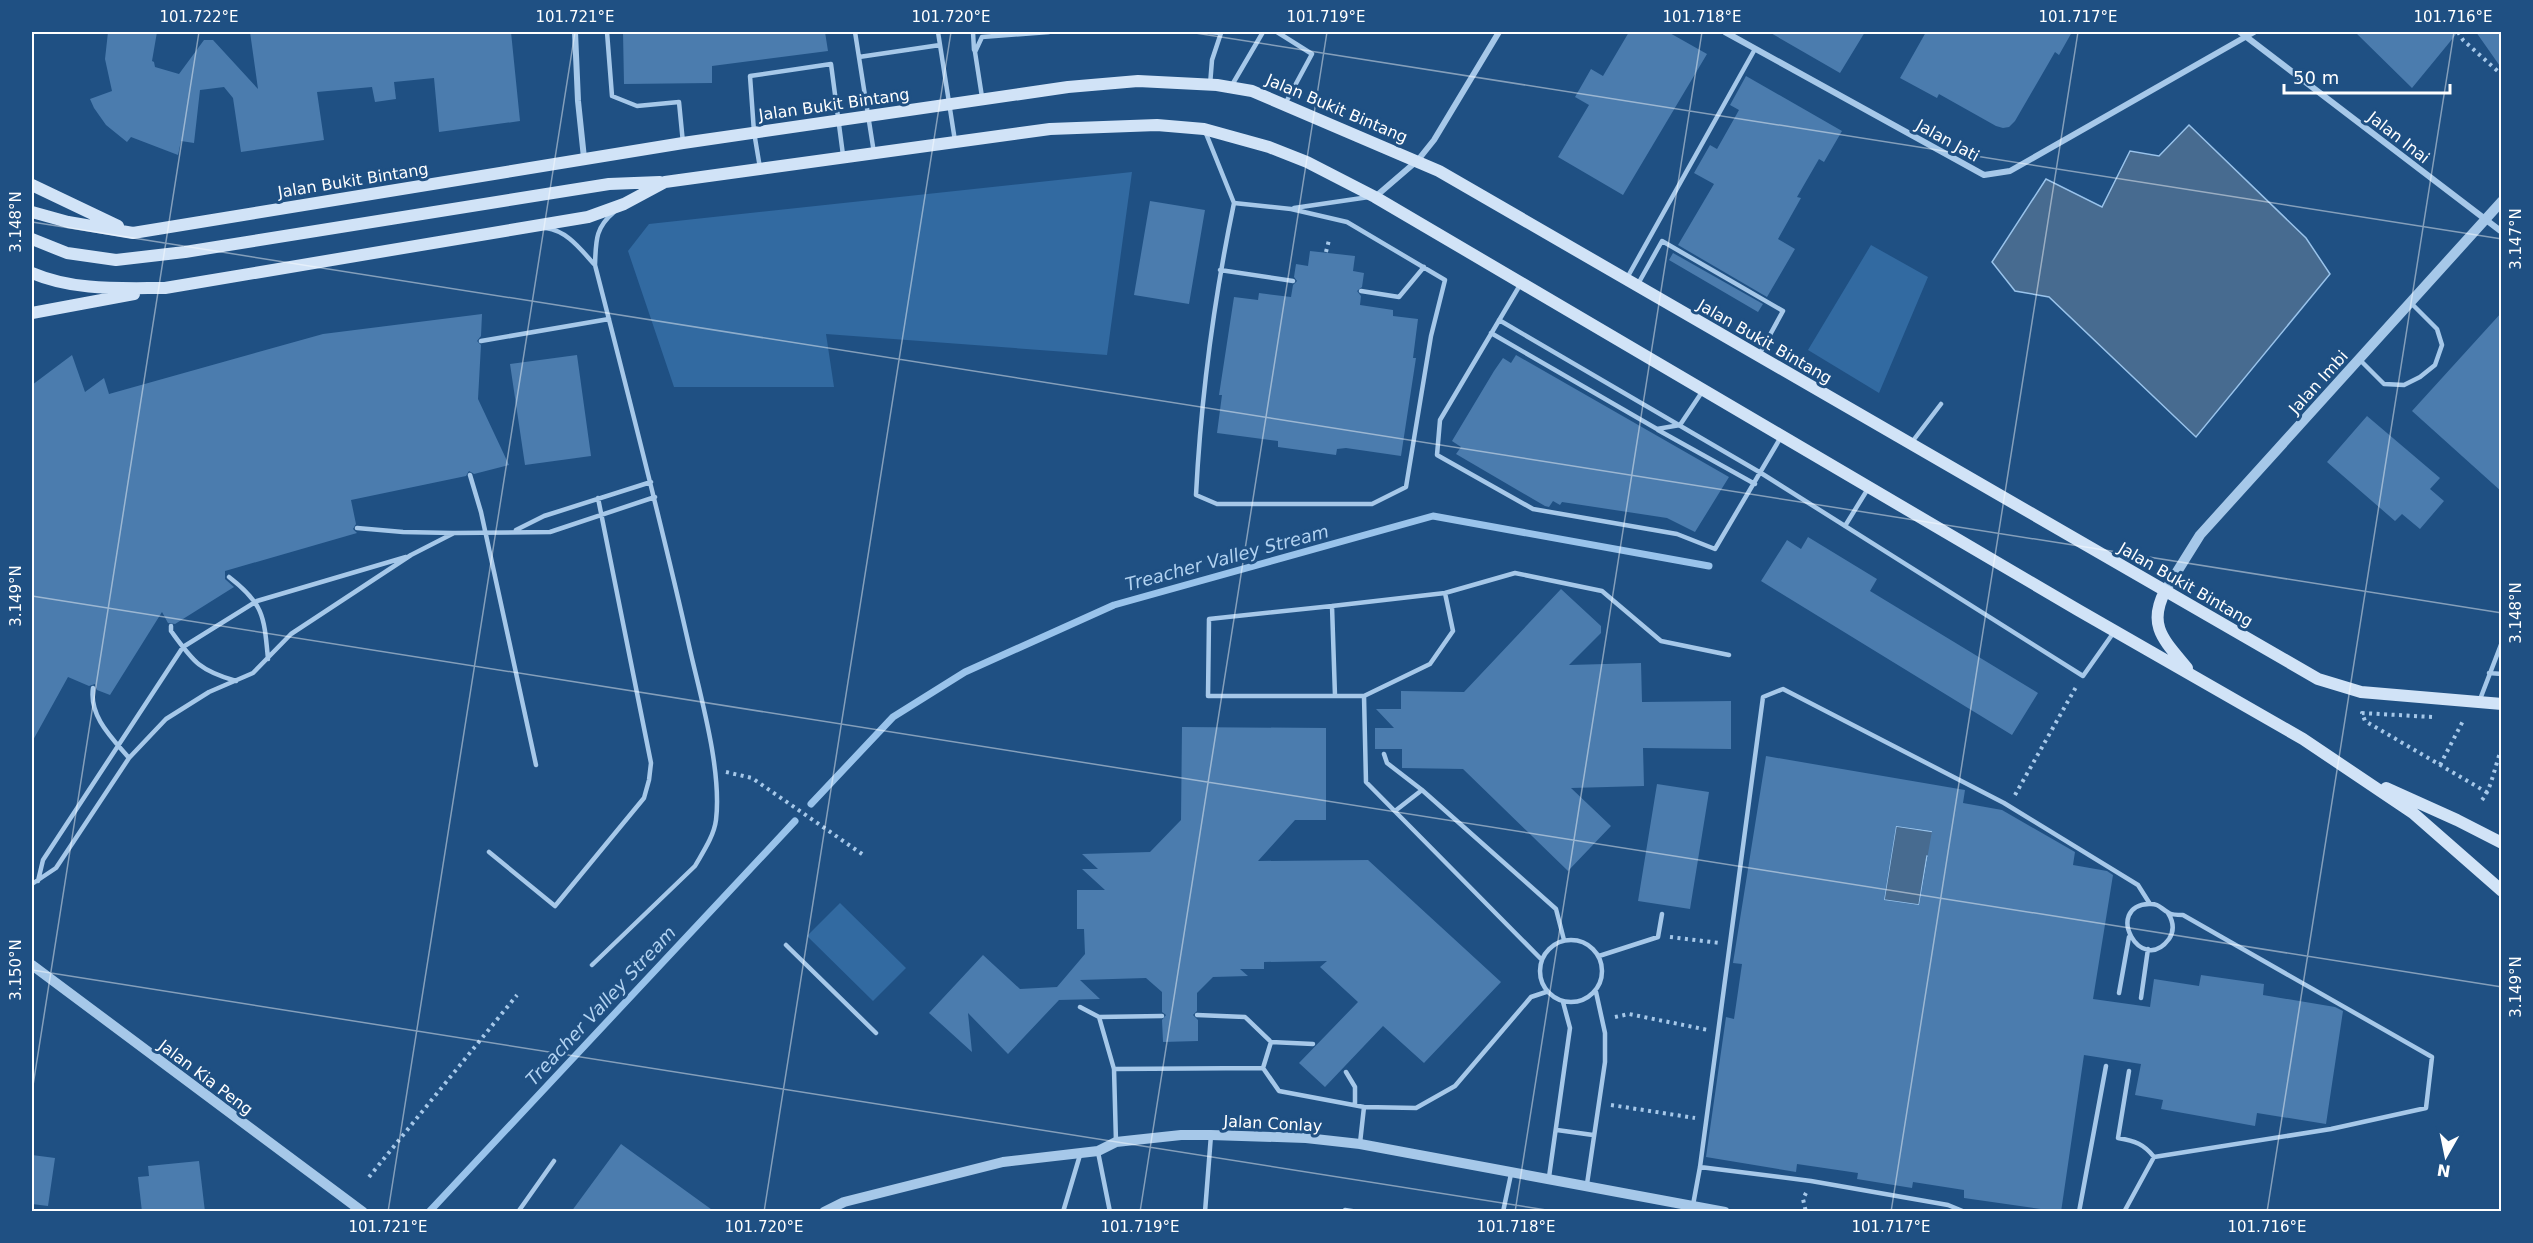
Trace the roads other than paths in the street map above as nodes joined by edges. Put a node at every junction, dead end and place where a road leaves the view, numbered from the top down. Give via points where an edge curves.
1 (575, 32) edge
2 (607, 32) edge
3 (855, 32) edge
4 (938, 32) edge
5 (973, 32) edge
6 (1049, 32) edge
7 (1210, 32) edge
8 (1222, 32) edge
9 (1263, 32) edge
10 (1277, 32) edge
11 (1499, 32) edge
12 (1725, 32) edge
13 (2240, 32) edge
14 (2254, 32) edge
15 (2246, 36) junction
16 (940, 45) junction
17 (1755, 49) junction
18 (975, 52) junction
19 (859, 57) junction
20 (1210, 85) junction
21 (1231, 87) junction
22 (983, 101) junction
23 (950, 104) junction
24 (1285, 104) junction
25 (869, 116) junction
26 (838, 121) junction
27 (1204, 129) junction
28 (754, 132) junction
29 (955, 141) junction
30 (683, 143) junction
31 (874, 153) junction
32 (843, 157) junction
33 (584, 158) junction
34 (1418, 160) junction
35 (760, 168) junction
36 (665, 182) junction
37 (32, 185) edge
38 (1375, 197) junction
39 (2502, 201) edge
40 (1234, 203) junction
41 (624, 204) junction
42 (1291, 209) junction
43 (32, 212) edge
44 (2485, 219) junction
45 (532, 226) junction
46 (2502, 232) edge
47 (133, 233) junction
48 (32, 239) edge
49 (595, 265) junction
50 (1424, 267) junction
51 (1220, 270) junction
52 (32, 273) edge
53 (1293, 280) dead end
54 (1521, 283) junction
55 (1632, 283) junction
56 (165, 288) junction
57 (1361, 291) dead end
58 (2410, 302) junction
59 (32, 314) edge
60 (609, 319) junction
61 (1499, 320) junction
62 (1491, 333) junction
63 (482, 341) dead end
64 (1758, 356) junction
65 (2360, 359) junction
66 (1704, 389) junction
67 (1941, 404) dead end
68 (1680, 425) junction
69 (1657, 429) junction
70 (1782, 435) junction
71 (1910, 444) junction
72 (1761, 473) junction
73 (470, 475) dead end
74 (651, 482) junction
75 (1755, 484) junction
76 (1870, 486) junction
77 (655, 497) junction
78 (598, 498) junction
79 (603, 516) junction
80 (1845, 526) junction
81 (357, 528) dead end
82 (514, 532) junction
83 (454, 533) junction
84 (486, 534) junction
85 (411, 555) junction
86 (229, 577) dead end
87 (2165, 591) junction
88 (1445, 593) junction
89 (256, 601) junction
90 (1332, 606) junction
91 (171, 626) dead end
92 (2116, 630) junction
93 (2502, 642) edge
94 (183, 647) junction
95 (1729, 655) dead end
96 (268, 659) junction
97 (2191, 673) junction
98 (2489, 673) junction
99 (2502, 675) edge
100 (236, 681) junction
101 (93, 688) dead end
102 (1335, 696) junction
103 (1364, 696) junction
104 (2479, 703) junction
105 (2502, 704) edge
106 (117, 745) junction
107 (1384, 754) dead end
108 (129, 758) junction
109 (536, 765) dead end
110 (2355, 774) junction
111 (1422, 790) junction
112 (1395, 811) junction
113 (2502, 843) edge
114 (489, 852) dead end
115 (38, 881) junction
116 (32, 884) edge
117 (2502, 891) edge
118 (2150, 904) junction
119 (2168, 913) junction
120 (1662, 914) dead end
121 (2129, 936) junction
122 (1564, 940) junction
123 (786, 945) dead end
124 (2148, 949) junction
125 (1599, 956) junction
126 (1541, 959) junction
127 (32, 965) edge
128 (592, 965) dead end
129 (1546, 992) junction
130 (1596, 992) junction
131 (2119, 993) dead end
132 (2140, 998) dead end
133 (1563, 1002) junction
134 (1080, 1007) dead end
135 (1197, 1015) dead end
136 (1162, 1016) dead end
137 (1099, 1017) junction
138 (876, 1033) dead end
139 (1270, 1042) junction
140 (1313, 1044) dead end
141 (2106, 1066) dead end
142 (1263, 1068) junction
143 (1114, 1069) junction
144 (2129, 1071) dead end
145 (1346, 1072) dead end
146 (1355, 1105) junction
147 (1364, 1107) junction
148 (1557, 1130) junction
149 (1211, 1135) junction
150 (1593, 1135) junction
151 (1116, 1142) junction
152 (1360, 1144) junction
153 (1081, 1152) junction
154 (1098, 1152) junction
155 (2154, 1157) junction
156 (554, 1161) dead end
157 (1700, 1167) junction
158 (1511, 1171) junction
159 (1549, 1177) junction
160 (1587, 1184) junction
161 (1693, 1205) junction
162 (1947, 1208) edge
163 (1346, 1210) dead end
164 (363, 1212) edge
165 (518, 1212) edge
166 (824, 1212) edge
167 (1063, 1212) edge
168 (1110, 1212) edge
169 (1205, 1212) edge
170 (1358, 1212) edge
171 (1503, 1212) edge
172 (1725, 1212) edge
173 (1965, 1212) edge
174 (2079, 1212) edge
175 (2124, 1212) edge

1 - 33 street
2 - 30 lane via 612,96 637,106 679,102
3 - 19 lane
4 - 16 lane
5 - 18 lane
6 - 18 lane via 982,37
7 - 8 lane
8 - 20 lane via 1212,60
9 - 21 lane
10 - 24 lane via 1312,54
11 - 34 street via 1440,131
12 - 17 street, Jalan Jati
13 - 15 street, Jalan Inai
14 - 15 street, Jalan Jati
15 - 17 street, Jalan Jati via 2010,171 1984,175
15 - 44 street, Jalan Inai
16 - 19 lane
16 - 23 lane
17 - 55 lane
18 - 22 lane
19 - 25 lane
20 - 21 main road, Jalan Bukit Bintang
20 - 22 main road, Jalan Bukit Bintang via 1138,81 1068,87
21 - 24 main road, Jalan Bukit Bintang via 1252,90
22 - 23 main road, Jalan Bukit Bintang
23 - 25 main road, Jalan Bukit Bintang
23 - 29 lane
24 - 34 main road, Jalan Bukit Bintang
25 - 26 main road, Jalan Bukit Bintang
25 - 31 lane
26 - 28 main road, Jalan Bukit Bintang
26 - 28 lane via 831,64 750,76
26 - 32 lane
27 - 29 main road via 1157,125 1061,129
27 - 38 main road via 1307,162
27 - 40 lane
28 - 30 main road, Jalan Bukit Bintang
28 - 35 lane
29 - 31 main road
30 - 33 main road, Jalan Bukit Bintang
31 - 32 main road
32 - 35 main road
33 - 47 main road, Jalan Bukit Bintang
34 - 38 street
34 - 55 main road, Jalan Bukit Bintang
35 - 36 main road
36 - 41 main road
36 - 48 main road via 609,184 116,260 67,253
37 - 47 main road
38 - 42 lane
38 - 54 main road
39 - 44 street, Jalan Imbi
40 - 42 lane
40 - 51 lane
41 - 45 main road via 588,218
41 - 49 lane via 603,221 596,238
42 - 50 lane via 1347,222
43 - 47 main road, Jalan Bukit Bintang
44 - 46 street, Jalan Inai
44 - 58 street, Jalan Imbi
45 - 49 lane via 562,232
45 - 56 main road
49 - 60 lane
50 - 51 lane via 1445,280 1431,336 1406,487 1372,504 1217,504 1196,495 1200,424
50 - 57 lane via 1399,297
51 - 53 lane
52 - 56 main road via 54,282 106,288
54 - 61 lane
54 - 66 main road
55 - 64 main road, Jalan Bukit Bintang
55 - 64 lane via 1662,241 1783,311
56 - 59 main road
58 - 65 street, Jalan Imbi
58 - 65 lane via 2437,329 2442,345 2435,365 2404,385 2384,384
60 - 63 lane
60 - 74 lane
61 - 62 lane
61 - 68 lane
62 - 69 lane
62 - 75 lane via 1440,420 1437,455 1533,509 1677,534 1715,549
64 - 71 main road, Jalan Bukit Bintang
65 - 87 street, Jalan Imbi via 2200,535
66 - 68 lane
66 - 70 main road
67 - 71 lane
68 - 69 lane
68 - 72 lane
69 - 75 lane
70 - 72 lane
70 - 76 main road
71 - 87 main road, Jalan Bukit Bintang
72 - 75 lane
72 - 80 lane
73 - 84 lane
74 - 77 lane
74 - 78 lane
76 - 80 lane
76 - 92 main road
77 - 79 lane
77 - 128 lane via 714,769 716,822 695,866
78 - 79 lane
78 - 82 lane via 544,516
79 - 82 lane via 550,532
79 - 114 lane via 650,754 644,798 555,906
80 - 92 lane via 2083,676
81 - 83 lane
82 - 84 lane
83 - 84 lane
83 - 85 lane
84 - 109 lane
85 - 89 lane
85 - 96 lane via 291,634
86 - 89 lane
87 - 97 main road via 2157,607 2159,631
87 - 104 main road, Jalan Bukit Bintang via 2318,679 2361,692
88 - 90 lane
88 - 95 lane via 1515,573 1602,591 1661,641
88 - 103 lane via 1453,631 1430,664
89 - 94 lane
89 - 96 lane
90 - 102 lane
90 - 102 lane via 1209,619 1208,696
91 - 94 lane
92 - 97 main road
93 - 98 lane
94 - 100 lane via 201,668
94 - 106 lane
96 - 100 lane via 253,673
97 - 110 main road
98 - 99 lane
98 - 104 lane
100 - 108 lane via 183,706
101 - 106 lane via 91,701 95,713
102 - 103 lane
103 - 112 lane via 1366,782
104 - 105 main road, Jalan Bukit Bintang
106 - 108 lane
106 - 115 lane via 43,860
107 - 111 lane via 1387,763
108 - 115 lane via 56,868
110 - 113 main road
110 - 117 main road via 2413,813
111 - 112 lane
111 - 122 lane via 1556,909
112 - 126 lane
115 - 116 lane
118 - 119 lane via 2157,904
118 - 121 lane via 2131,914
118 - 157 lane via 2138,885 2009,806 1783,689 1763,697
119 - 124 lane via 2172,934 2163,945
119 - 155 lane via 2183,915 2432,1057 2426,1108 2331,1129
120 - 125 lane via 1658,937
121 - 124 lane
121 - 131 lane
122 - 125 lane via 1578,940
122 - 126 lane via 1550,946
123 - 138 lane
124 - 132 lane
125 - 130 lane via 1602,968
126 - 129 lane via 1540,982
127 - 164 street, Jalan Kia Peng
129 - 133 lane
129 - 147 lane via 1531,997 1455,1086 1416,1108
130 - 133 lane via 1581,1002
130 - 150 lane via 1603,1019 1605,1062
133 - 148 lane via 1570,1028
134 - 137 lane
135 - 139 lane via 1245,1017
136 - 137 lane
137 - 143 lane
139 - 140 lane
139 - 142 lane
141 - 174 lane
142 - 143 lane
142 - 146 lane via 1279,1091
143 - 151 lane
144 - 155 lane via 2118,1138 2137,1141
145 - 146 lane via 1355,1087
146 - 147 lane
147 - 152 lane
148 - 150 lane
148 - 159 lane
149 - 151 street, Jalan Conlay
149 - 152 street, Jalan Conlay
149 - 169 lane
150 - 160 lane
151 - 154 street, Jalan Conlay
152 - 158 street, Jalan Conlay
153 - 154 street, Jalan Conlay
153 - 166 street, Jalan Conlay via 1003,1162 844,1202
153 - 167 lane
154 - 168 lane
155 - 175 lane
156 - 165 lane
157 - 161 lane
157 - 162 lane via 1811,1181
158 - 159 street, Jalan Conlay
158 - 171 lane
159 - 160 street, Jalan Conlay
160 - 161 street, Jalan Conlay
161 - 172 street, Jalan Conlay
162 - 173 lane
163 - 170 lane

